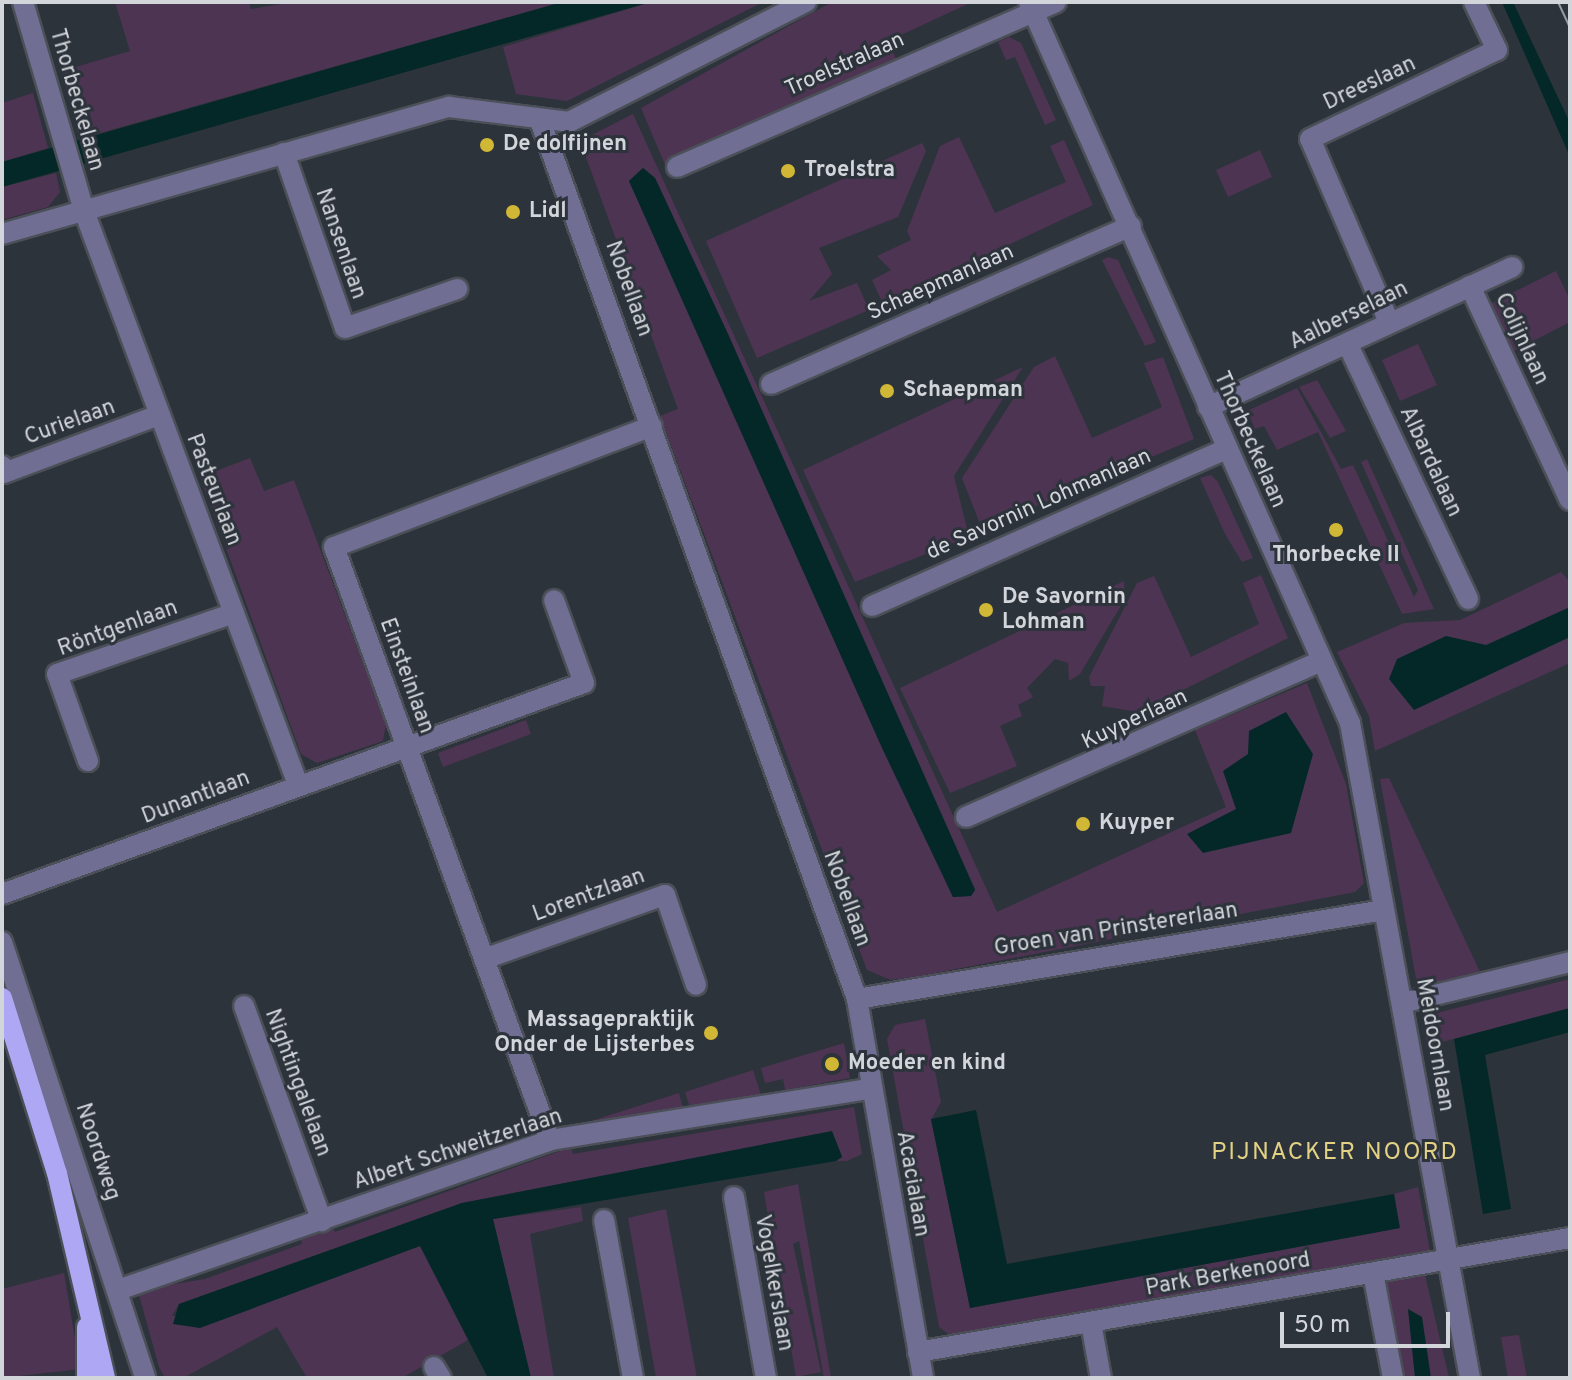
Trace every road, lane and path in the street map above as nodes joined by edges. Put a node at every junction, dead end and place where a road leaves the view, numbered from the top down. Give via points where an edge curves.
1 (23, 2) edge
2 (806, 2) edge
3 (1056, 2) edge
4 (1474, 2) edge
5 (1032, 7) edge
6 (541, 123) junction
7 (284, 153) junction
8 (677, 167) dead end
9 (84, 211) junction
10 (1131, 226) junction
11 (2, 234) edge
12 (1512, 267) dead end
13 (1470, 286) junction
14 (457, 289) dead end
15 (1389, 322) junction
16 (1348, 345) junction
17 (771, 384) dead end
18 (1208, 407) junction
19 (159, 415) junction
20 (652, 426) junction
21 (1226, 449) junction
22 (2, 466) edge
23 (1570, 500) edge
24 (1468, 599) dead end
25 (554, 600) dead end
26 (872, 606) dead end
27 (234, 613) junction
28 (1321, 661) junction
29 (408, 749) junction
30 (88, 761) dead end
31 (298, 785) junction
32 (966, 817) dead end
33 (2, 894) edge
34 (1384, 910) junction
35 (2, 942) edge
36 (484, 959) junction
37 (1570, 962) edge
38 (696, 985) dead end
39 (2, 998) edge
40 (857, 999) junction
41 (1402, 1003) junction
42 (244, 1006) dead end
43 (870, 1089) junction
44 (550, 1140) junction
45 (734, 1197) dead end
46 (604, 1220) dead end
47 (322, 1221) junction
48 (1570, 1238) edge
49 (1448, 1260) junction
50 (1373, 1273) junction
51 (118, 1290) junction
52 (87, 1319) junction
53 (1091, 1323) junction
54 (918, 1352) junction
55 (87, 1378) edge
56 (105, 1378) edge
57 (145, 1378) edge
58 (633, 1378) edge
59 (766, 1378) edge
60 (923, 1378) edge
61 (1101, 1378) edge
62 (1393, 1378) edge
63 (1470, 1378) edge

1 - 9 street, Thorbeckelaan
2 - 6 street via 624,98 569,122
3 - 5 street
4 - 15 street, Dreeslaan via 1497,50 1310,139
5 - 8 street, Troelstralaan
5 - 10 street, Thorbeckelaan
6 - 7 street via 449,107
6 - 20 street, Nobellaan
7 - 9 street
7 - 14 street, Nansenlaan via 345,328
9 - 11 street
9 - 19 street, Pasteurlaan
10 - 17 street, Schaepmanlaan
10 - 18 street, Thorbeckelaan
12 - 13 street, Aalberselaan
13 - 15 street, Aalberselaan
13 - 23 street, Colijnlaan
15 - 16 street, Aalberselaan
16 - 18 street, Aalberselaan
16 - 24 street, Albardalaan
18 - 21 street, Thorbeckelaan
19 - 22 street, Curielaan via 4,473
19 - 27 street, Pasteurlaan
20 - 29 street, Einsteinlaan via 334,547
20 - 40 street, Nobellaan
21 - 26 street, de Savornin Lohmanlaan
21 - 28 street, Thorbeckelaan
25 - 29 street, Dunantlaan via 584,683
27 - 30 street, Röntgenlaan via 57,674
27 - 31 street, Pasteurlaan
28 - 32 street, Kuyperlaan
28 - 34 street, Thorbeckelaan via 1350,723
29 - 31 street, Dunantlaan
29 - 36 street, Einsteinlaan
31 - 33 street, Dunantlaan
34 - 40 street, Groen van Prinstererlaan
34 - 41 street, Meidoornlaan
35 - 51 street, Noordweg
36 - 38 street, Lorentzlaan via 665,895
36 - 44 street, Einsteinlaan
37 - 41 street
39 - 52 main road, Noordweg via 57,1173
40 - 43 street, Acacialaan
41 - 49 street, Meidoornlaan
42 - 47 street, Nightingalelaan
43 - 44 street, Albert Schweitzerlaan
43 - 54 street, Acacialaan
44 - 47 street, Albert Schweitzerlaan
45 - 59 street, Vogelkerslaan
46 - 58 street
47 - 51 street, Albert Schweitzerlaan
48 - 49 street, Park Berkenoord
49 - 50 street, Park Berkenoord
49 - 63 street, Meidoornlaan
50 - 53 street, Park Berkenoord
50 - 62 street
51 - 57 street, Noordweg
52 - 55 main road
52 - 56 main road
53 - 54 street, Park Berkenoord
53 - 61 street
54 - 60 street, Acacialaan

